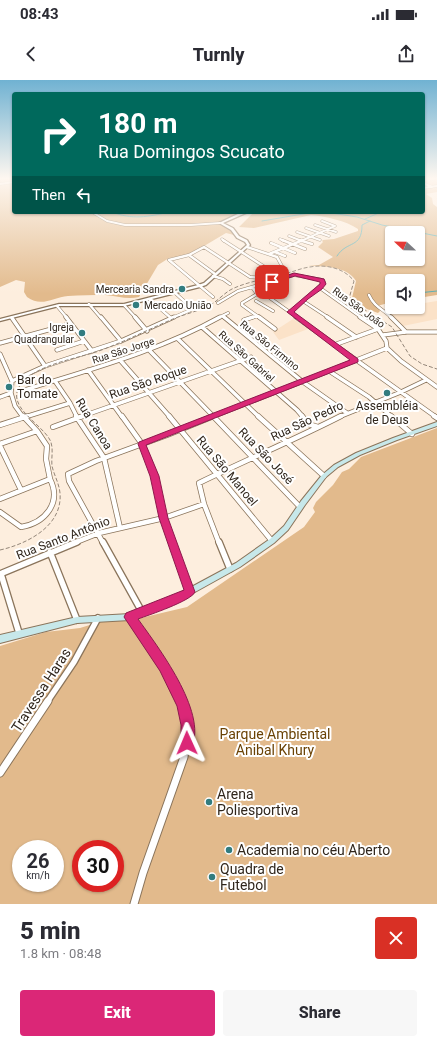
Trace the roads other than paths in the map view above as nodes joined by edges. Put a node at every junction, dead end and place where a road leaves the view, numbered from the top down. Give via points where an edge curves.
1 (101, 217) edge
2 (233, 217) edge
3 (322, 222) dead end
4 (220, 223) junction
5 (315, 225) dead end
6 (306, 228) dead end
7 (327, 229) junction
8 (297, 232) dead end
9 (319, 232) junction
10 (336, 232) dead end
11 (288, 236) dead end
12 (310, 236) junction
13 (329, 236) dead end
14 (222, 239) dead end
15 (280, 239) dead end
16 (301, 240) junction
17 (320, 240) dead end
18 (271, 243) dead end
19 (292, 244) junction
20 (312, 244) dead end
21 (247, 248) junction
22 (283, 248) junction
23 (305, 249) dead end
24 (242, 251) junction
25 (276, 251) junction
26 (295, 253) dead end
27 (189, 254) junction
28 (270, 254) junction
29 (284, 256) dead end
30 (230, 263) junction
31 (284, 272) junction
32 (274, 273) junction
33 (214, 275) junction
34 (264, 278) junction
35 (230, 284) dead end
36 (199, 286) junction
37 (252, 287) junction
38 (320, 288) junction
39 (174, 292) junction
40 (273, 294) dead end
41 (369, 295) dead end
42 (213, 297) dead end
43 (149, 299) junction
44 (256, 301) dead end
45 (303, 301) junction
46 (218, 303) dead end
47 (89, 304) junction
48 (124, 305) junction
49 (57, 306) junction
50 (273, 311) dead end
51 (228, 312) dead end
52 (290, 312) junction
53 (222, 316) junction
54 (258, 316) junction
55 (12, 318) junction
56 (172, 318) junction
57 (0, 320) edge
58 (244, 320) dead end
59 (70, 324) junction
60 (202, 327) junction
61 (275, 329) dead end
62 (378, 329) junction
63 (146, 331) junction
64 (406, 332) junction
65 (437, 332) edge
66 (383, 335) junction
67 (24, 336) junction
68 (356, 337) junction
69 (178, 339) junction
70 (84, 341) junction
71 (120, 341) junction
72 (0, 343) edge
73 (334, 345) junction
74 (387, 348) junction
75 (57, 350) dead end
76 (92, 351) junction
77 (150, 351) junction
78 (0, 354) edge
79 (251, 357) dead end
80 (120, 360) junction
81 (356, 360) junction
82 (241, 361) junction
83 (45, 366) junction
84 (88, 370) junction
85 (212, 371) junction
86 (329, 371) junction
87 (426, 380) junction
88 (12, 381) junction
89 (54, 381) junction
90 (180, 382) junction
91 (303, 382) junction
92 (437, 387) edge
93 (25, 390) dead end
94 (276, 392) junction
95 (401, 392) junction
96 (11, 393) junction
97 (148, 393) junction
98 (0, 397) edge
99 (374, 402) junction
100 (70, 403) junction
101 (245, 404) junction
102 (113, 405) junction
103 (347, 413) junction
104 (213, 416) junction
105 (24, 418) junction
106 (77, 418) junction
107 (437, 418) edge
108 (437, 424) edge
109 (0, 425) edge
110 (318, 427) junction
111 (53, 428) dead end
112 (181, 430) junction
113 (38, 431) junction
114 (412, 434) junction
115 (287, 443) junction
116 (142, 444) junction
117 (0, 445) edge
118 (253, 457) junction
119 (104, 458) junction
120 (217, 474) junction
121 (324, 476) junction
122 (50, 479) junction
123 (21, 490) junction
124 (0, 499) edge
125 (204, 504) junction
126 (300, 507) junction
127 (0, 512) edge
128 (164, 518) junction
129 (120, 528) junction
130 (98, 533) junction
131 (272, 541) junction
132 (50, 552) junction
133 (230, 569) junction
134 (0, 574) edge
135 (190, 592) junction
136 (142, 612) junction
137 (130, 617) junction
138 (98, 618) junction
139 (77, 620) junction
140 (19, 633) junction
141 (0, 638) edge
142 (0, 773) edge
143 (134, 904) edge

1 - 4 street via 124,225
2 - 4 street
3 - 7 street via 335,226
4 - 21 street via 232,229 238,237 248,243
5 - 7 street
6 - 9 street
7 - 9 street
7 - 10 street
8 - 12 street
9 - 12 street
9 - 13 street
11 - 16 street
12 - 16 street
12 - 17 street
14 - 24 street
15 - 19 street
16 - 19 street
16 - 20 street
18 - 22 street
19 - 22 street
19 - 23 street
21 - 24 street
21 - 28 street
22 - 25 street
22 - 26 street
24 - 30 street
24 - 32 street
25 - 28 street
25 - 29 street
27 - 30 street via 204,247
27 - 33 street
27 - 36 street via 169,260
28 - 31 street via 279,259
30 - 33 street
30 - 34 street via 250,277
31 - 32 street
31 - 34 street
32 - 34 street
33 - 35 street
33 - 36 street
34 - 37 street
36 - 39 street
36 - 42 street
37 - 38 street via 294,275 322,280
37 - 46 street via 238,291
37 - 54 street via 257,294 242,305
38 - 45 street
38 - 62 street, Rua São João
39 - 43 street
39 - 56 street via 194,309
40 - 52 street via 270,298
41 - 64 street via 373,304 386,312
43 - 48 street
43 - 56 street
44 - 50 street
45 - 52 street
45 - 68 street
47 - 48 street
47 - 49 street
47 - 71 street
48 - 63 street
49 - 55 street
49 - 59 street
51 - 53 street, Rua São Jorge
52 - 73 street
53 - 60 street, Rua São Jorge
53 - 91 street, Rua São Firmino
54 - 58 street
54 - 61 street
55 - 57 street
55 - 67 street
56 - 63 street
59 - 67 street
59 - 70 street
60 - 69 street, Rua São Jorge
60 - 82 street, Rua São Gabriel
62 - 66 street, Rua São João
62 - 68 street
63 - 71 street
64 - 65 street
64 - 66 street
66 - 74 street, Rua São João
67 - 72 street
67 - 83 street
68 - 73 street
69 - 77 street, Rua São Jorge
69 - 85 street
70 - 75 street
70 - 76 street
71 - 76 street
73 - 81 street
74 - 81 street
74 - 87 street
76 - 83 street
77 - 80 street, Rua São Jorge
77 - 90 street, Rua São José
78 - 88 street
79 - 82 street, Rua São Roque
80 - 84 street, Rua São Jorge
80 - 97 street, Rua São Manoel
81 - 86 street
81 - 95 street
82 - 85 street, Rua São Roque
82 - 94 street, Rua São Gabriel
83 - 88 street
84 - 89 street, Rua São Jorge
84 - 102 street
85 - 90 street, Rua São Roque
85 - 101 street
86 - 91 street
86 - 99 street
87 - 92 street
87 - 95 street, Rua São Pedro
88 - 96 street
89 - 93 street, Rua São Jorge
89 - 100 street, Rua Canoa
90 - 97 street, Rua São Roque
90 - 104 street, Rua São José
91 - 94 street
91 - 103 street, Rua São Firmino
94 - 101 street
94 - 110 street, Rua São Gabriel via 297,410 308,424
95 - 99 street, Rua São Pedro
95 - 107 street
96 - 98 street
96 - 105 street via 15,406
97 - 102 street, Rua São Roque
97 - 112 street, Rua São Manoel
99 - 103 street, Rua São Pedro
99 - 114 street
100 - 105 street
100 - 106 street, Rua Canoa
101 - 104 street
101 - 115 street
102 - 106 street, Rua São Roque
102 - 116 street
103 - 110 street, Rua São Pedro
104 - 112 street
104 - 118 street, Rua São José
105 - 109 street
105 - 113 street
106 - 111 street, Rua São Roque
106 - 119 street, Rua Canoa
108 - 114 main road
110 - 115 street, Rua São Pedro
112 - 116 street
112 - 120 street, Rua São Manoel
113 - 117 street
113 - 122 street via 47,446 46,459
114 - 121 main road via 358,454
115 - 118 street, Rua São Pedro
115 - 121 street
116 - 119 street
116 - 128 street via 155,476
117 - 123 street
118 - 120 street, Rua São Pedro
118 - 126 street, Rua São José
119 - 129 street, Rua Canoa
119 - 130 street via 68,474 69,481
120 - 125 street, Rua São Pedro via 199,483
120 - 131 street, Rua São Manoel
121 - 126 main road
122 - 123 street
122 - 127 street via 55,489 55,497 52,505 34,524 21,526
123 - 124 street
125 - 128 street, Rua Santo Antônio
125 - 133 street
126 - 131 main road via 286,528
128 - 129 street, Rua Santo Antônio
128 - 135 street
129 - 130 street, Rua Santo Antônio
130 - 132 street, Rua Santo Antônio
130 - 136 street
131 - 133 main road
132 - 134 street, Rua Santo Antônio
132 - 139 street
133 - 135 main road
134 - 140 street
135 - 136 main road
136 - 137 main road
137 - 138 main road
137 - 143 street via 164,667 183,705 187,725 184,757
138 - 139 main road
138 - 142 street, Travessa Haras via 74,662
139 - 140 main road
140 - 141 main road

